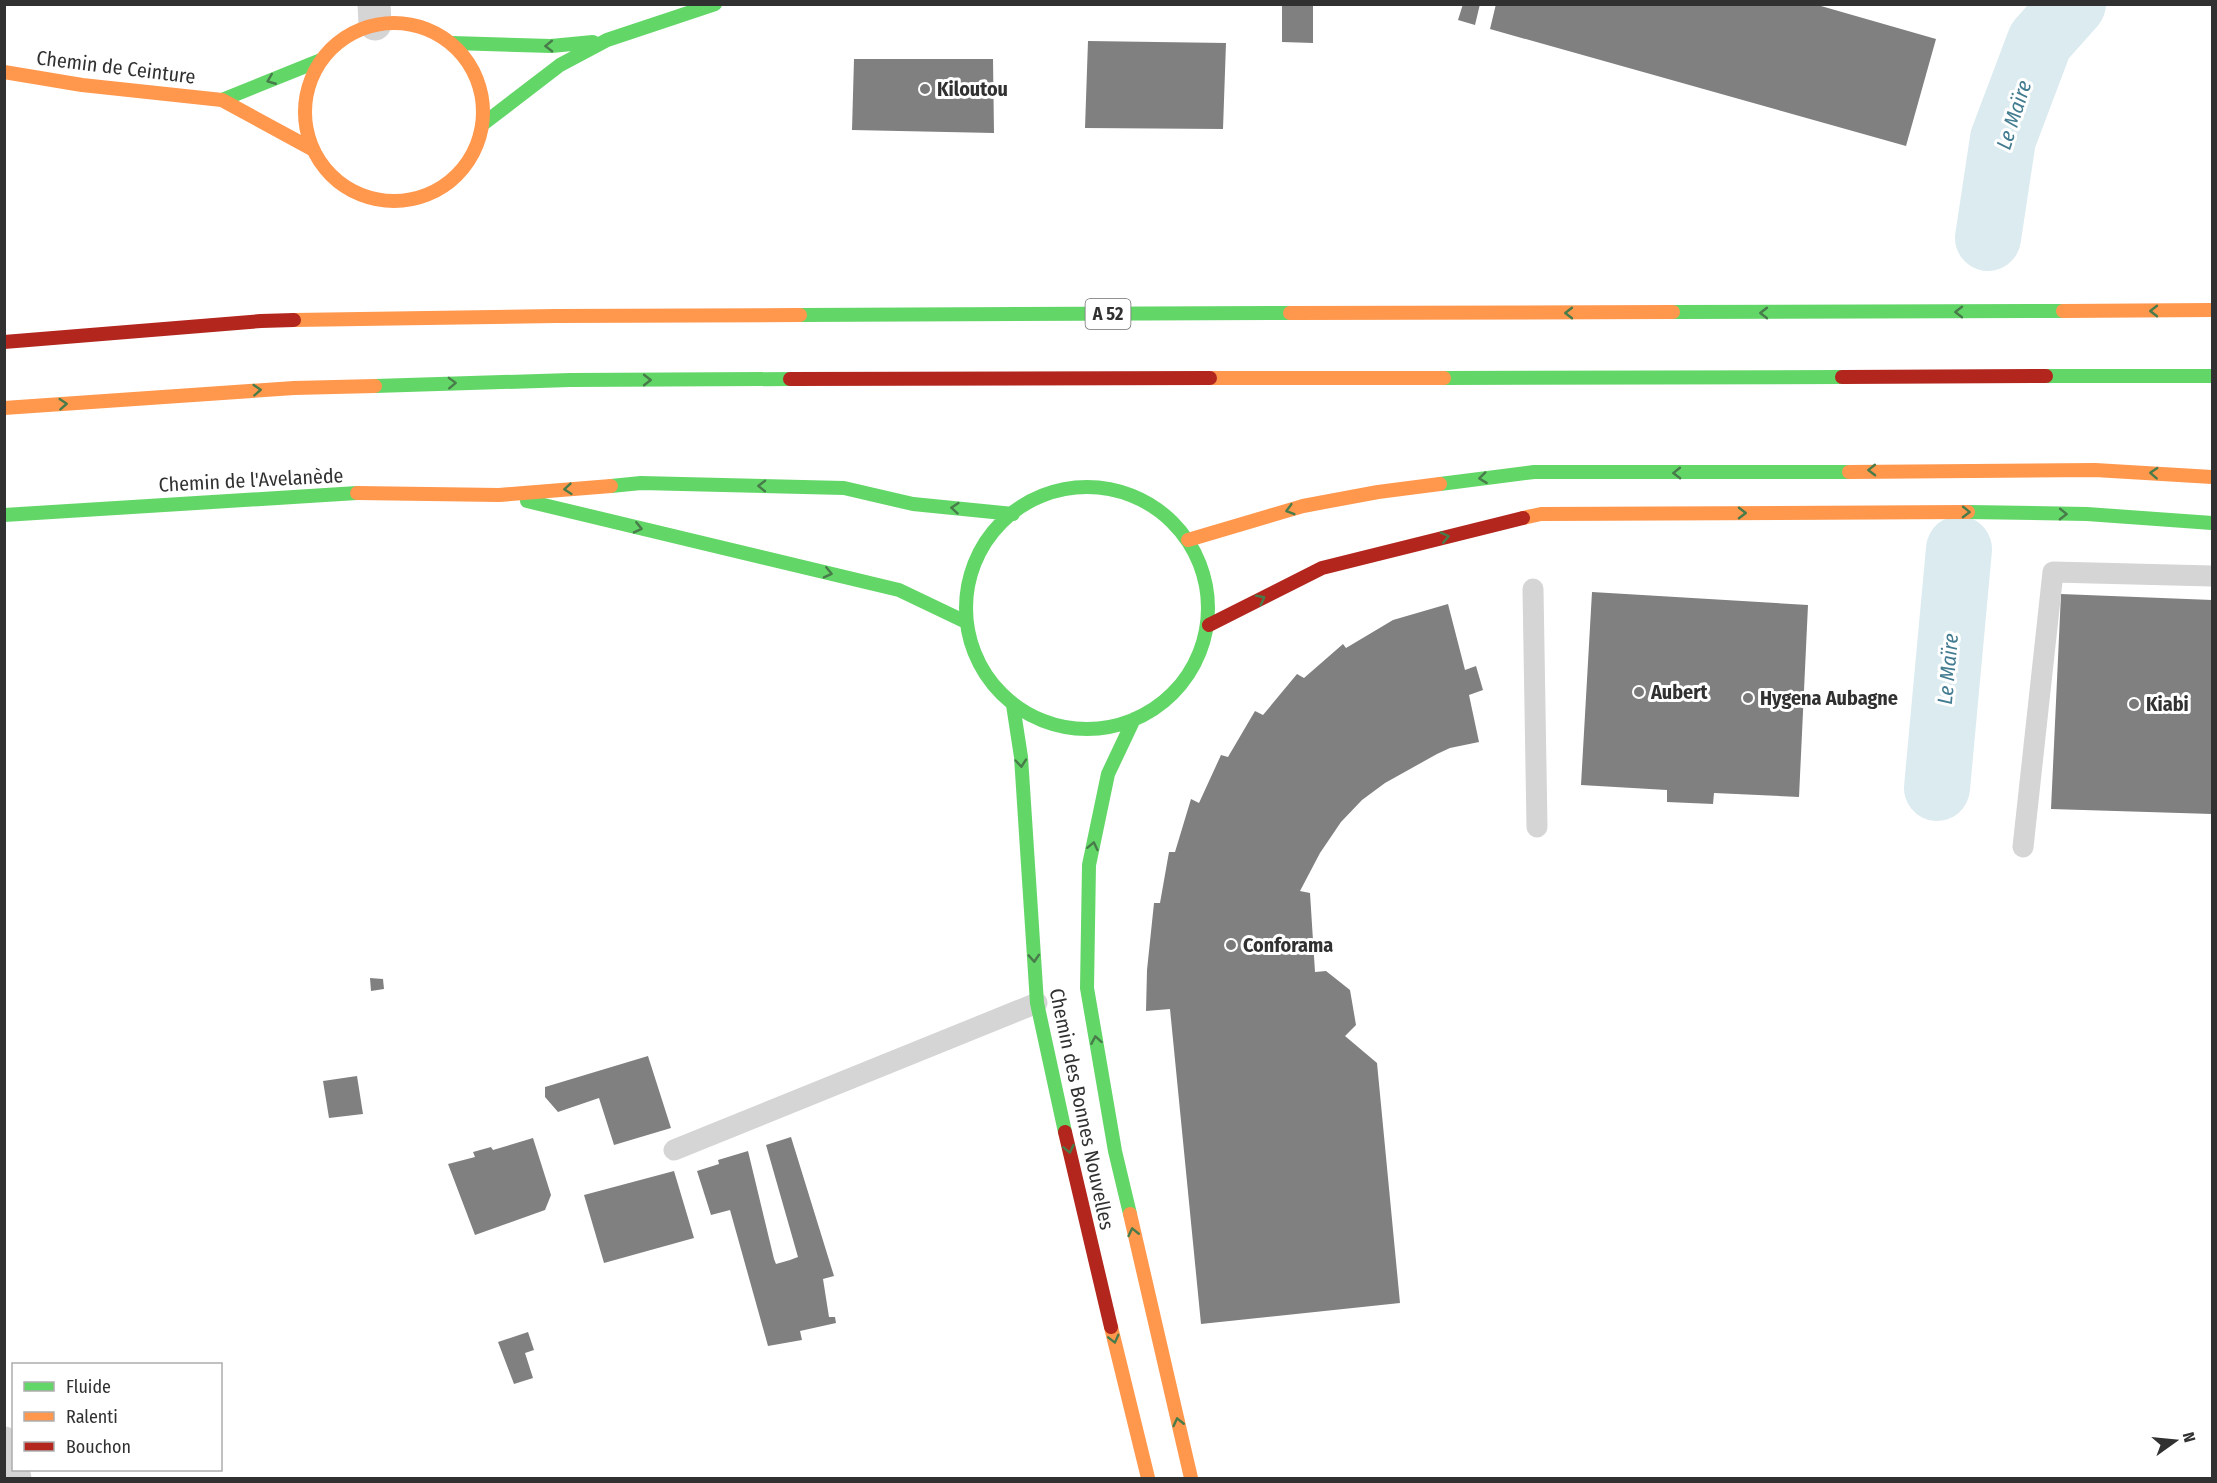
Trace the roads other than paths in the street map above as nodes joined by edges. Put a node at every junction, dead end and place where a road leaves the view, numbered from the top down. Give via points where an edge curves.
1 (715, 4) edge
2 (374, 14) edge
3 (607, 40) junction
4 (452, 43) junction
5 (321, 60) junction
6 (4, 72) edge
7 (222, 100) junction
8 (483, 124) junction
9 (312, 149) junction
10 (2212, 310) edge
11 (4, 342) edge
12 (2212, 376) edge
13 (4, 408) edge
14 (2212, 477) edge
15 (499, 495) junction
16 (1013, 514) junction
17 (4, 515) edge
18 (2212, 523) edge
19 (1188, 540) junction
20 (2212, 576) edge
21 (1533, 589) dead end
22 (966, 622) junction
23 (1209, 626) junction
24 (1013, 705) junction
25 (1134, 719) junction
26 (1538, 826) dead end
27 (2023, 847) dead end
28 (1037, 1003) junction
29 (674, 1150) dead end
30 (4, 1443) edge
31 (12, 1469) edge
32 (1148, 1479) edge
33 (1191, 1479) edge

1 - 3 main road
2 - 4 main road via 431,30
2 - 5 main road
3 -> 4 main road via 551,46
3 - 8 main road via 560,65
4 - 8 main road via 471,66 482,94
5 -> 7 main road, Chemin de Ceinture
5 - 9 main road via 307,88 304,119
6 - 7 main road, Chemin de Ceinture via 82,86
7 - 9 main road, Chemin de Ceinture
8 - 9 main road via 475,152 458,176 435,193 407,201 378,201 351,191 328,174
10 -> 11 main road, A 52 via 509,317 261,321
13 -> 12 main road via 294,388 570,380
14 -> 19 main road via 2096,470 1534,472 1303,506
16 -> 15 main road via 913,504 844,488 642,483
15 - 17 main road, Chemin de l'Avelanède via 354,493
15 -> 22 main road via 899,590
16 - 19 main road via 1051,491 1089,486 1127,493 1161,512
16 - 22 main road via 992,530 976,558 967,589
23 -> 18 main road via 1322,568 1541,514 2005,512
19 - 23 main road via 1208,595
20 - 27 lane via 2053,572
21 - 26 lane
22 - 24 main road via 976,657
23 - 25 main road via 1188,675 1164,701
24 - 25 main road via 1050,724 1098,728
24 -> 28 main road, Chemin des Bonnes Nouvelles via 1021,758
33 -> 25 main road, Chemin des Bonnes Nouvelles via 1115,1151 1087,988 1089,865 1108,774
28 - 29 lane
28 -> 32 main road, Chemin des Bonnes Nouvelles
30 - 31 street

